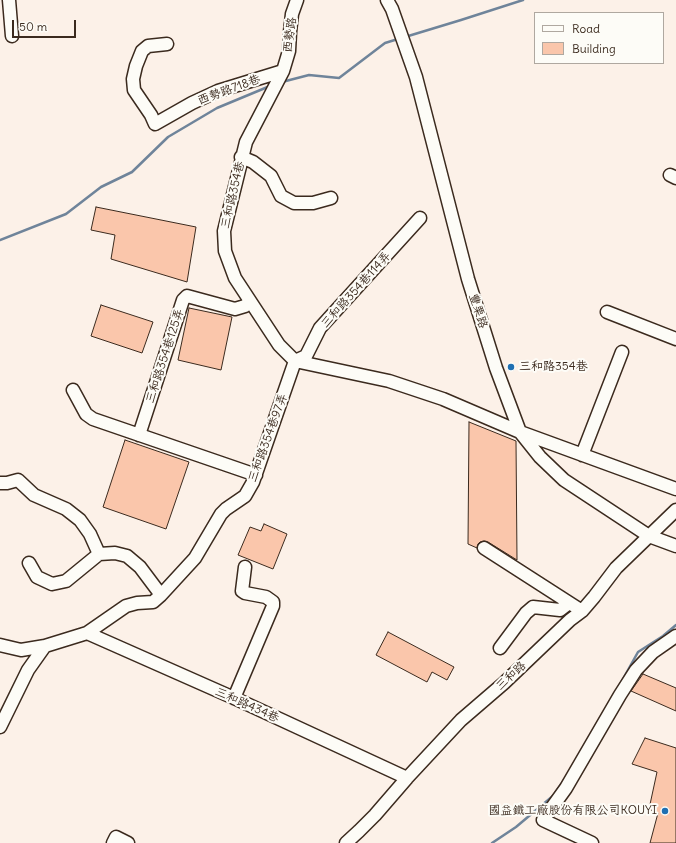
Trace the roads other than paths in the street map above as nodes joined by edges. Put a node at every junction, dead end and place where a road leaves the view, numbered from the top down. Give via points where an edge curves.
1 (9, 0) edge
2 (297, 0) edge
3 (387, 0) edge
4 (12, 36) dead end
5 (167, 44) dead end
6 (283, 71) junction
7 (241, 157) junction
8 (331, 198) dead end
9 (420, 218) dead end
10 (250, 301) junction
11 (607, 312) dead end
12 (676, 340) edge
13 (622, 352) dead end
14 (295, 361) junction
15 (74, 390) dead end
16 (520, 432) junction
17 (140, 435) junction
18 (582, 455) junction
19 (256, 475) junction
20 (0, 483) edge
21 (676, 489) edge
22 (676, 510) edge
23 (649, 536) junction
24 (676, 546) edge
25 (484, 548) dead end
26 (99, 554) junction
27 (29, 563) dead end
28 (245, 567) dead end
29 (161, 595) junction
30 (569, 603) junction
31 (582, 611) junction
32 (86, 633) junction
33 (676, 636) edge
34 (0, 645) edge
35 (46, 646) junction
36 (500, 648) dead end
37 (234, 698) junction
38 (0, 727) edge
39 (407, 778) junction
40 (113, 843) edge
41 (128, 843) edge
42 (346, 843) edge
43 (592, 843) edge

1 - 4 street
2 - 6 street, 西勢路 via 292,14 289,51
3 - 16 street, 豐栗路 via 416,77 468,280
5 - 6 street, 西勢路718巷 via 148,46 142,51 133,80 134,90 155,124 218,91
6 - 7 street, 三和路354巷 via 246,142
7 - 8 street via 253,162 271,176 281,196 294,203 314,204
7 - 10 street, 三和路354巷 via 224,231 225,251 235,278
9 - 14 street, 三和路354巷114弄 via 320,328 306,356
10 - 14 street, 三和路354巷 via 279,344
10 - 17 street, 三和路354巷125弄 via 245,306 235,309 187,296 183,300
11 - 12 street
13 - 18 street
14 - 16 street via 389,381
14 - 19 street, 三和路354巷97弄
15 - 17 street via 86,414 93,419
16 - 18 street
16 - 23 street, 豐栗路 via 540,457 564,480
17 - 19 street
18 - 21 street
19 - 29 street, 三和路354巷97弄 via 245,496 221,514 195,558
20 - 26 street via 18,480 34,495 66,509 80,520
22 - 23 street, 三和路
23 - 24 street, 豐栗路
23 - 31 street, 三和路 via 616,568
25 - 30 street
26 - 27 street via 66,581 52,584 37,577
26 - 29 street via 115,553 127,556 140,567
28 - 37 street via 242,591 266,597 274,606
29 - 32 street, 三和路354巷97弄 via 153,602 126,606
30 - 31 street
30 - 36 street via 560,610 533,607
31 - 39 street, 三和路 via 461,720
32 - 35 street, 三和路354巷97弄
32 - 37 street, 三和路434巷
33 - 43 street via 653,652 636,670 566,788 543,820
34 - 35 street, 三和路354巷97弄 via 21,650
35 - 38 street via 28,670
37 - 39 street, 三和路434巷
39 - 42 street, 三和路
40 - 41 street via 116,837

